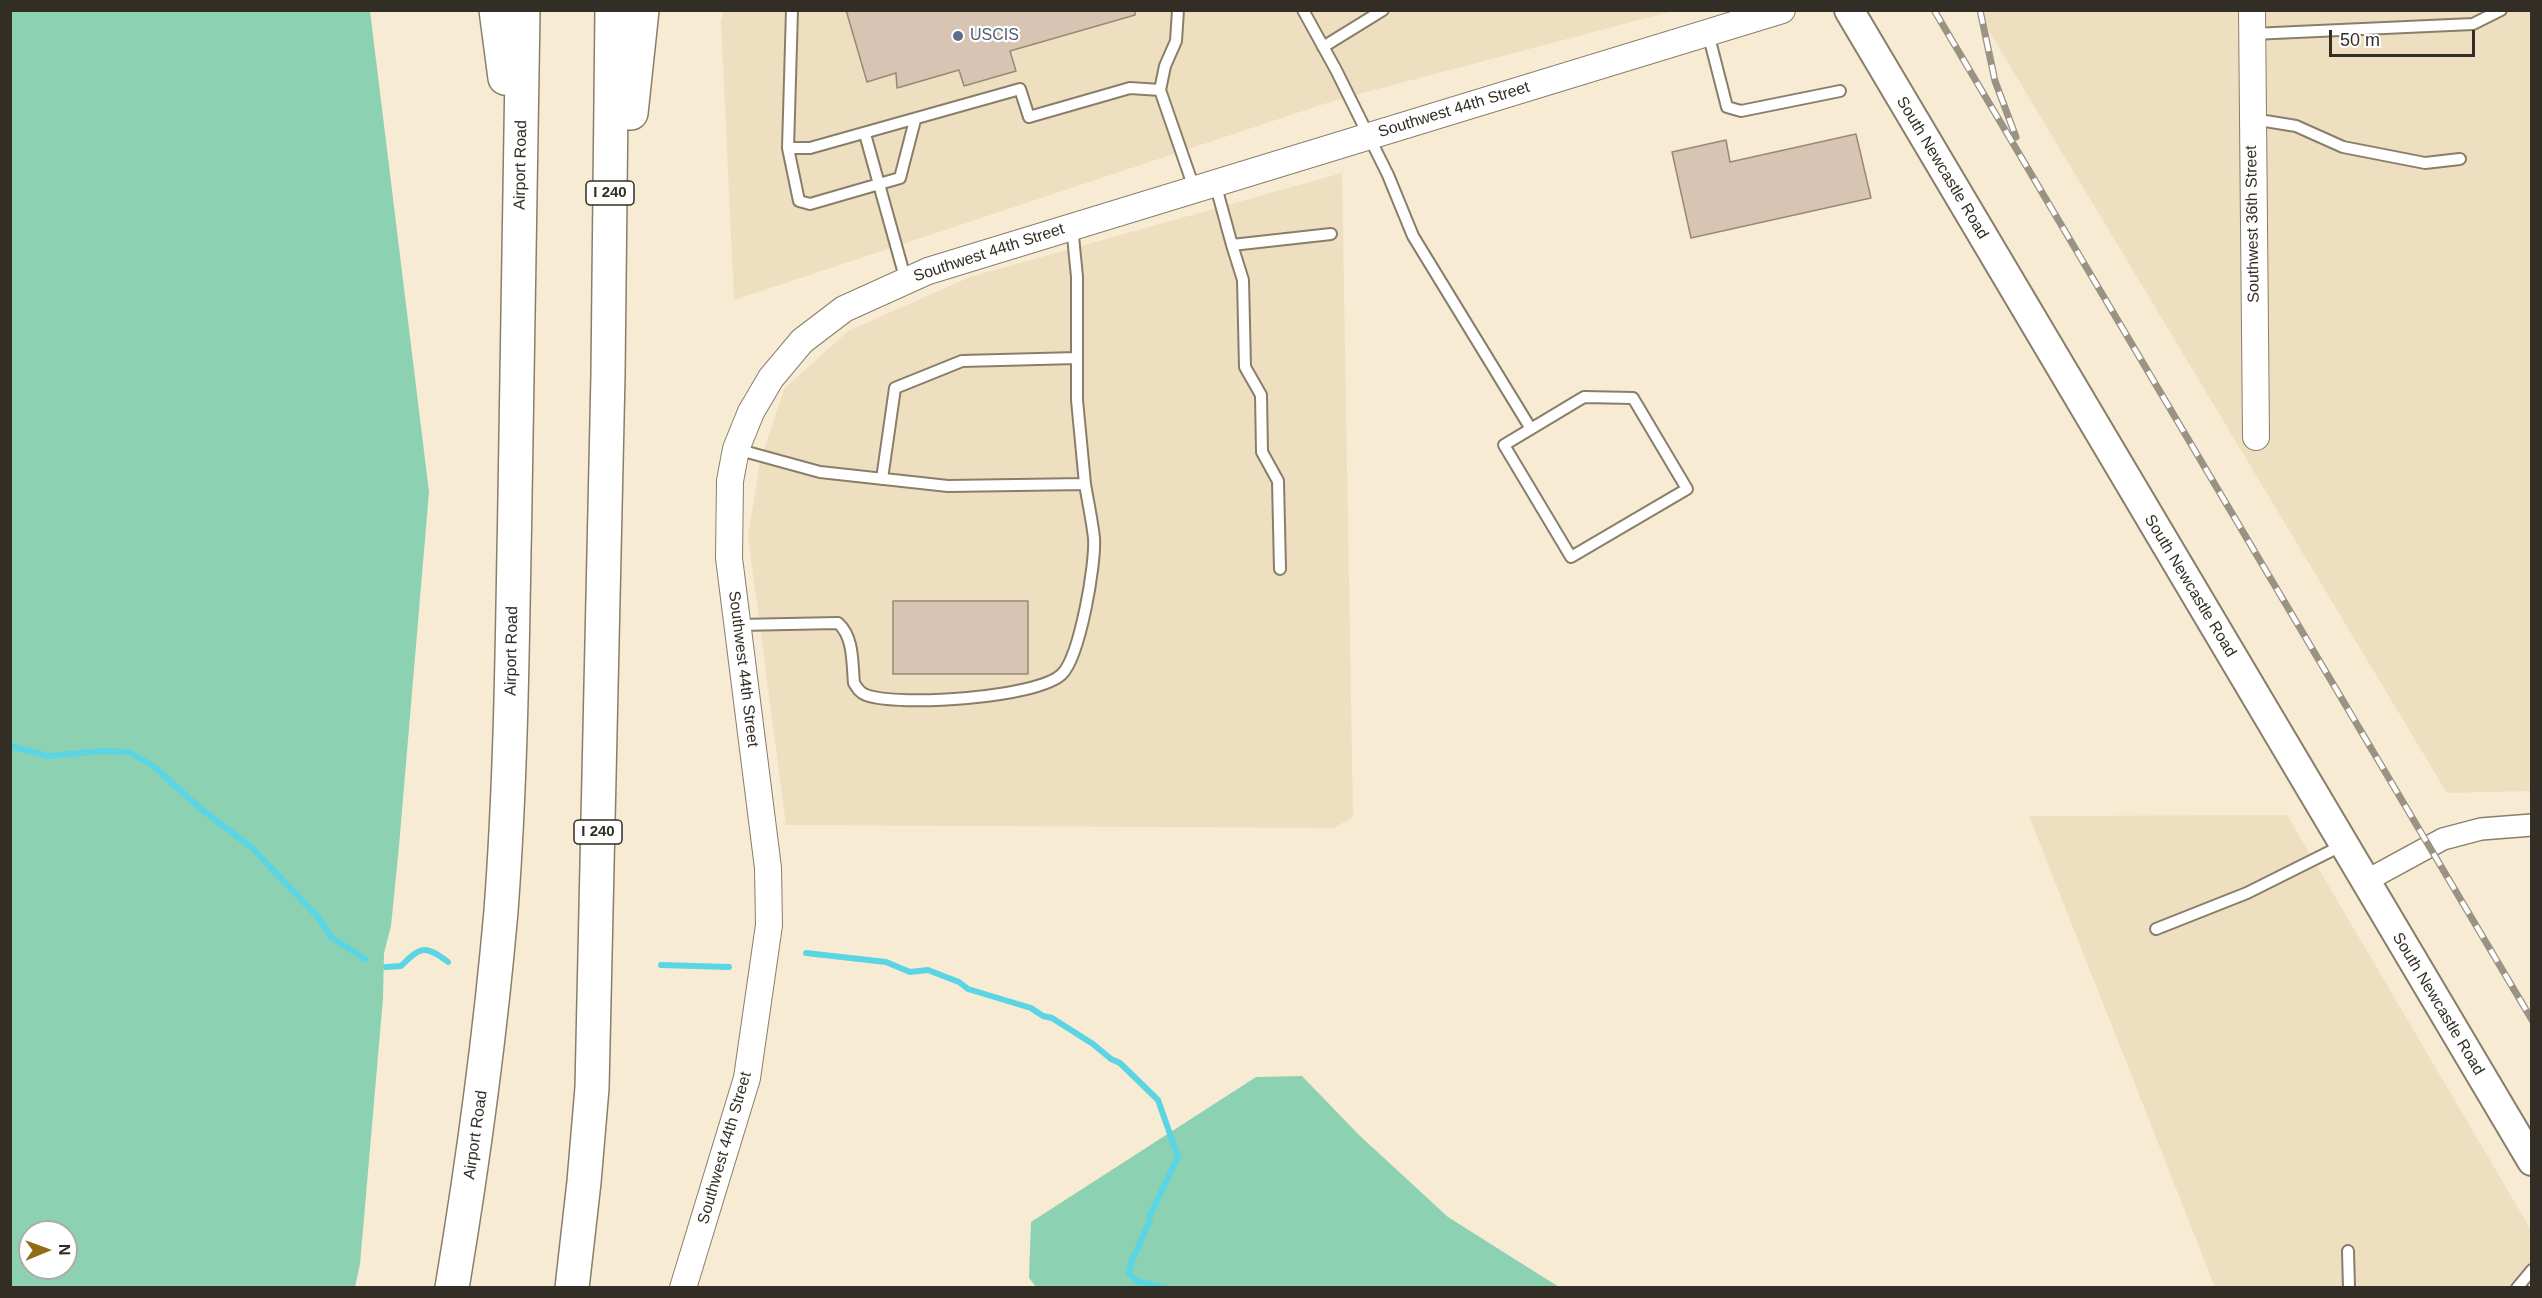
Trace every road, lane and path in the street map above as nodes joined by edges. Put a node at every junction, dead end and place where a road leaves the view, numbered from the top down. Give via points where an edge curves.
1 (496, 10) edge
2 (523, 10) edge
3 (612, 10) edge
4 (642, 10) edge
5 (792, 10) edge
6 (1178, 10) edge
7 (1303, 10) edge
8 (1383, 10) edge
9 (1782, 10) edge
10 (1849, 10) edge
11 (2501, 10) edge
12 (2252, 22) edge
13 (1708, 33) junction
14 (1323, 47) junction
15 (1160, 90) junction
16 (1840, 91) dead end
17 (2252, 119) junction
18 (915, 120) junction
19 (865, 134) junction
20 (1369, 136) junction
21 (788, 148) junction
22 (2460, 159) dead end
23 (879, 184) junction
24 (1204, 185) junction
25 (520, 190) junction
26 (1072, 226) junction
27 (1331, 234) dead end
28 (1232, 245) junction
29 (906, 281) junction
30 (1077, 358) junction
31 (608, 375) junction
32 (1532, 429) junction
33 (2256, 437) dead end
34 (736, 449) junction
35 (882, 479) junction
36 (1085, 484) junction
37 (1280, 569) dead end
38 (738, 626) junction
39 (2532, 825) edge
40 (2343, 845) junction
41 (2364, 882) junction
42 (2156, 929) dead end
43 (2532, 1161) edge
44 (2348, 1251) dead end
45 (2532, 1270) edge
46 (452, 1287) edge
47 (572, 1287) edge
48 (683, 1287) edge
49 (2349, 1287) edge
50 (2517, 1287) edge

1 - 25 highway
2 - 25 highway, Airport Road
3 - 31 highway, I 240
4 - 31 highway
5 - 21 lane
6 - 15 lane via 1176,41
7 - 14 lane
8 - 14 lane
9 - 13 street, Southwest 44th Street
10 - 40 main road, South Newcastle Road
11 - 12 lane via 2473,24
12 - 17 street, Southwest 36th Street
13 - 16 lane via 1727,107 1741,111
13 - 20 street, Southwest 44th Street
14 - 20 lane
15 - 18 lane via 1130,88 1029,117 1020,89
15 - 24 lane
17 - 22 lane via 2296,126 2343,147 2425,163
17 - 33 street, Southwest 36th Street
18 - 19 lane
18 - 23 lane via 900,178
19 - 21 lane via 810,148
19 - 23 lane
20 - 24 street, Southwest 44th Street
20 - 32 lane via 1413,236
21 - 23 lane via 799,201 810,204
23 - 29 lane
24 - 26 street, Southwest 44th Street
24 - 28 lane
25 - 46 highway, Airport Road via 511,699 501,909 488,1043
26 - 29 street, Southwest 44th Street
26 - 30 lane via 1077,277
27 - 28 lane
28 - 37 lane via 1243,280 1245,367 1261,395 1262,452 1278,481
29 - 34 street, Southwest 44th Street via 844,309 802,341 771,378
30 - 35 lane via 962,361 895,388
30 - 36 lane
31 - 47 highway, I 240 via 592,1088
32 - 32 lane via 1584,398 1633,398 1687,489 1570,557 1504,445
34 - 35 lane via 820,472
34 - 38 street, Southwest 44th Street via 728,522
35 - 36 lane via 948,486
36 - 38 lane via 1094,540 1082,622 1063,673 1040,687 1002,694 898,701 866,695 854,683 849,637 838,623
38 - 48 street, Southwest 44th Street via 768,868 769,925 747,1078
39 - 41 street via 2481,829 2443,839
40 - 41 main road, South Newcastle Road
40 - 42 lane via 2247,893
41 - 43 main road, South Newcastle Road
44 - 49 lane
45 - 50 lane

